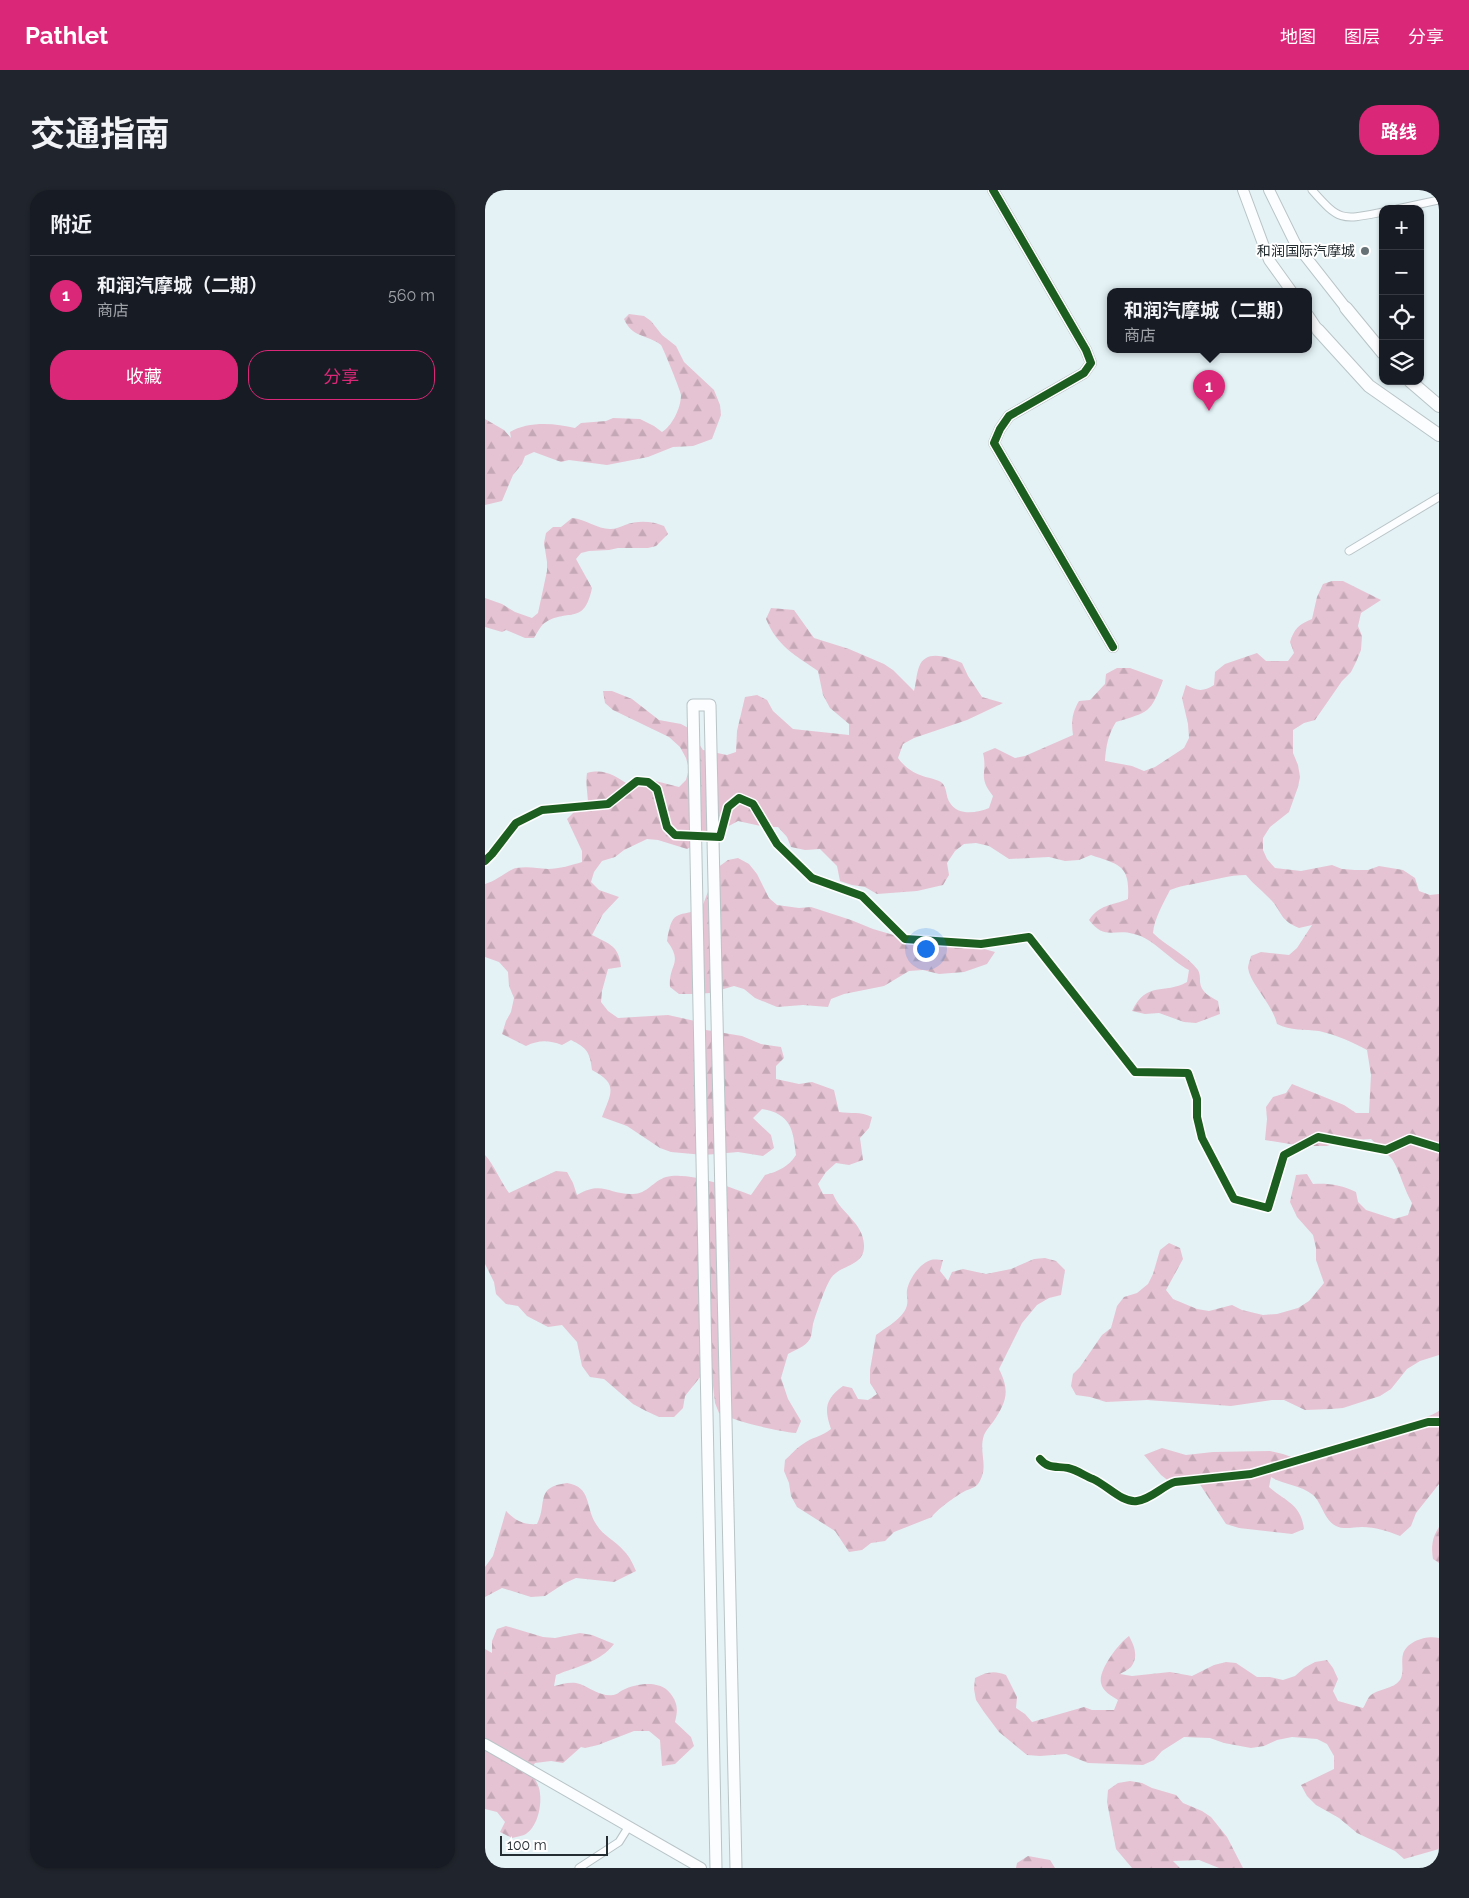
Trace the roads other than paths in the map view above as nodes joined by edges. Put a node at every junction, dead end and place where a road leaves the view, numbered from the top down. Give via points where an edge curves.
1 (993, 190) edge
2 (1243, 190) edge
3 (1269, 190) edge
4 (1312, 190) edge
5 (1439, 200) edge
6 (1416, 205) edge
7 (1379, 213) edge
8 (1289, 288) edge
9 (1346, 308) joint
10 (1312, 320) edge
11 (1319, 330) joint
12 (1379, 348) edge
13 (1415, 385) edge
14 (1439, 406) edge
15 (1439, 435) edge
16 (1439, 498) edge
17 (1349, 551) dead end
18 (1113, 647) dead end
19 (485, 861) edge
20 (1439, 1148) edge
21 (1439, 1422) edge
22 (1040, 1459) dead end
23 (485, 1744) edge
24 (629, 1826) junction
25 (579, 1868) edge
26 (701, 1868) edge
27 (716, 1868) edge
28 (736, 1868) edge

1 - 18 street via 1091,363 1084,373 1009,416 994,443
2 - 8 street via 1269,260
3 - 9 street via 1295,243
4 - 7 street via 1329,210 1341,216
5 - 6 street
9 - 12 highway
10 - 11 street
11 - 15 highway via 1369,386
13 - 14 highway
16 - 17 street
19 - 20 street, bridge via 516,823 542,810 608,804 637,781 648,782 657,789 667,827 675,835 720,837 728,807 739,798 753,804 777,844 811,878 862,896 905,939 981,944 1029,937 1135,1072 1188,1073 1197,1099 1202,1138 1234,1199 1268,1208 1284,1154 1318,1137 1386,1150 1410,1139
21 - 22 street via 1428,1422 1251,1474 1175,1482 1136,1502 1127,1501 1103,1483 1069,1468 1048,1466
23 - 24 street
24 - 25 street via 619,1842
24 - 26 street
27 - 28 main road via 693,705 710,705

